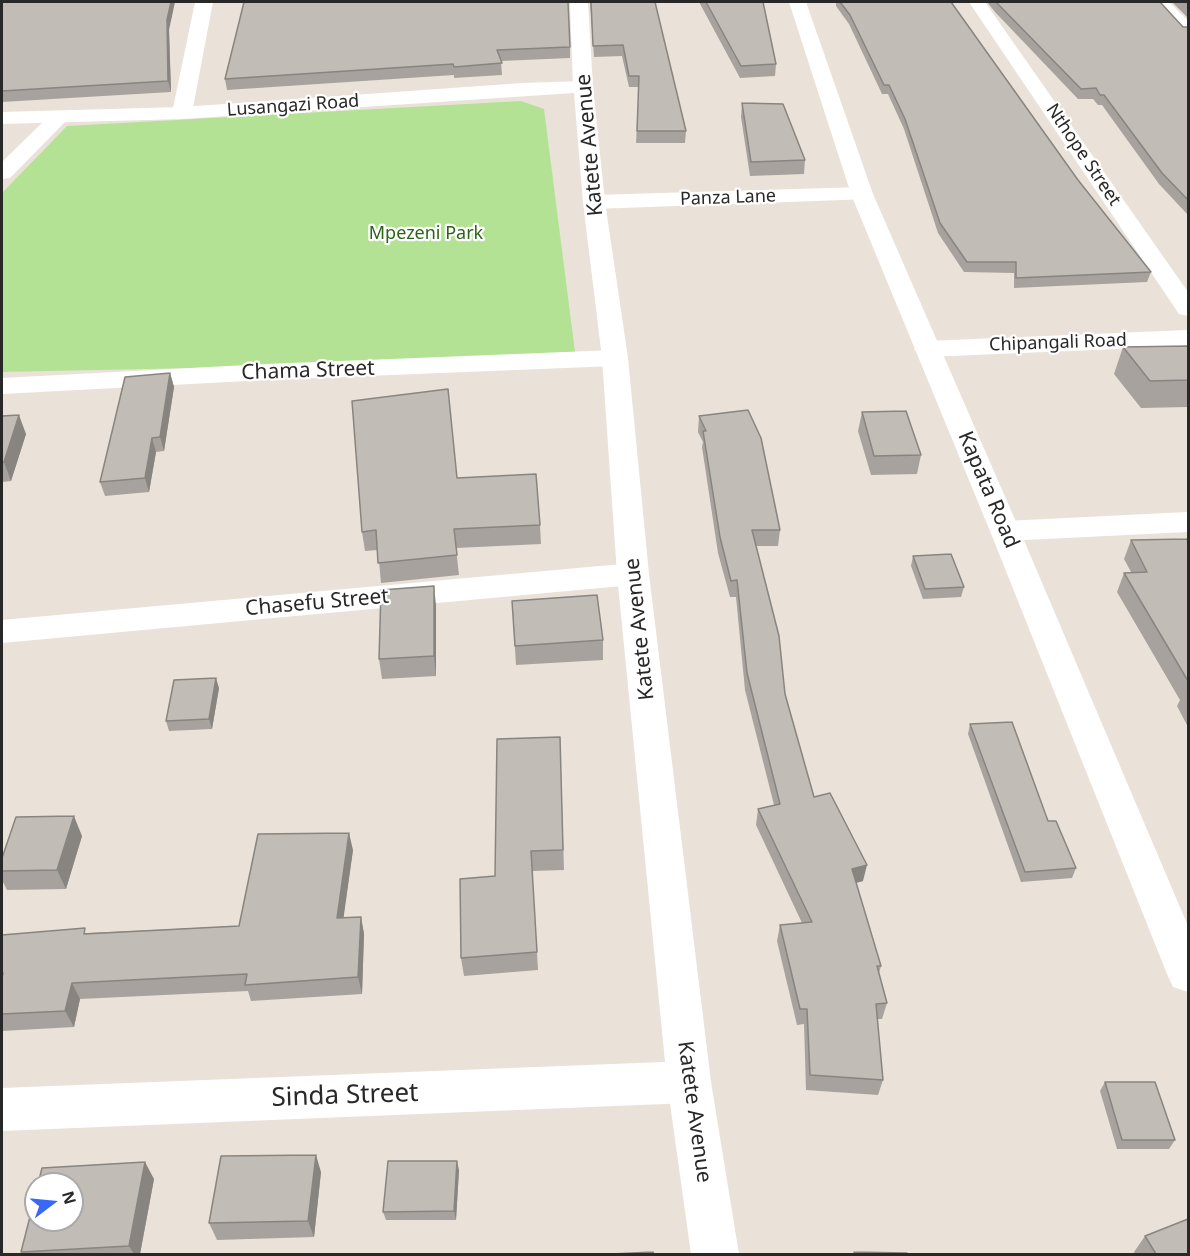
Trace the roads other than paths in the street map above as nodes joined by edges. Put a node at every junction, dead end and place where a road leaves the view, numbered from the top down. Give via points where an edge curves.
1 (204, 2) edge
2 (579, 2) edge
3 (797, 2) edge
4 (977, 2) edge
5 (1160, 2) edge
6 (1188, 31) edge
7 (583, 87) junction
8 (182, 113) junction
9 (2, 118) edge
10 (58, 118) junction
11 (2, 173) edge
12 (862, 194) junction
13 (594, 202) junction
14 (1188, 309) edge
15 (1188, 338) edge
16 (927, 349) junction
17 (615, 358) junction
18 (2, 386) edge
19 (1188, 522) edge
20 (1005, 531) junction
21 (633, 574) junction
22 (2, 632) edge
23 (1188, 974) edge
24 (689, 1082) junction
25 (2, 1110) edge
26 (715, 1254) edge

1 - 8 street
2 - 7 street, Katete Avenue
3 - 12 street, Kapata Road
4 - 14 street, Nthope Street
5 - 6 street
7 - 8 street, Lusangazi Road
7 - 13 street, Katete Avenue
8 - 10 street, Lusangazi Road
9 - 10 street, Lusangazi Road
10 - 11 street
12 - 13 street, Panza Lane
12 - 16 street, Kapata Road
13 - 17 street, Katete Avenue
15 - 16 street, Chipangali Road
16 - 20 street, Kapata Road
17 - 18 street, Chama Street
17 - 21 street, Katete Avenue
19 - 20 street
20 - 23 street, Kapata Road
21 - 22 street, Chasefu Street
21 - 24 street, Katete Avenue
24 - 25 street, Sinda Street
24 - 26 street, Katete Avenue

